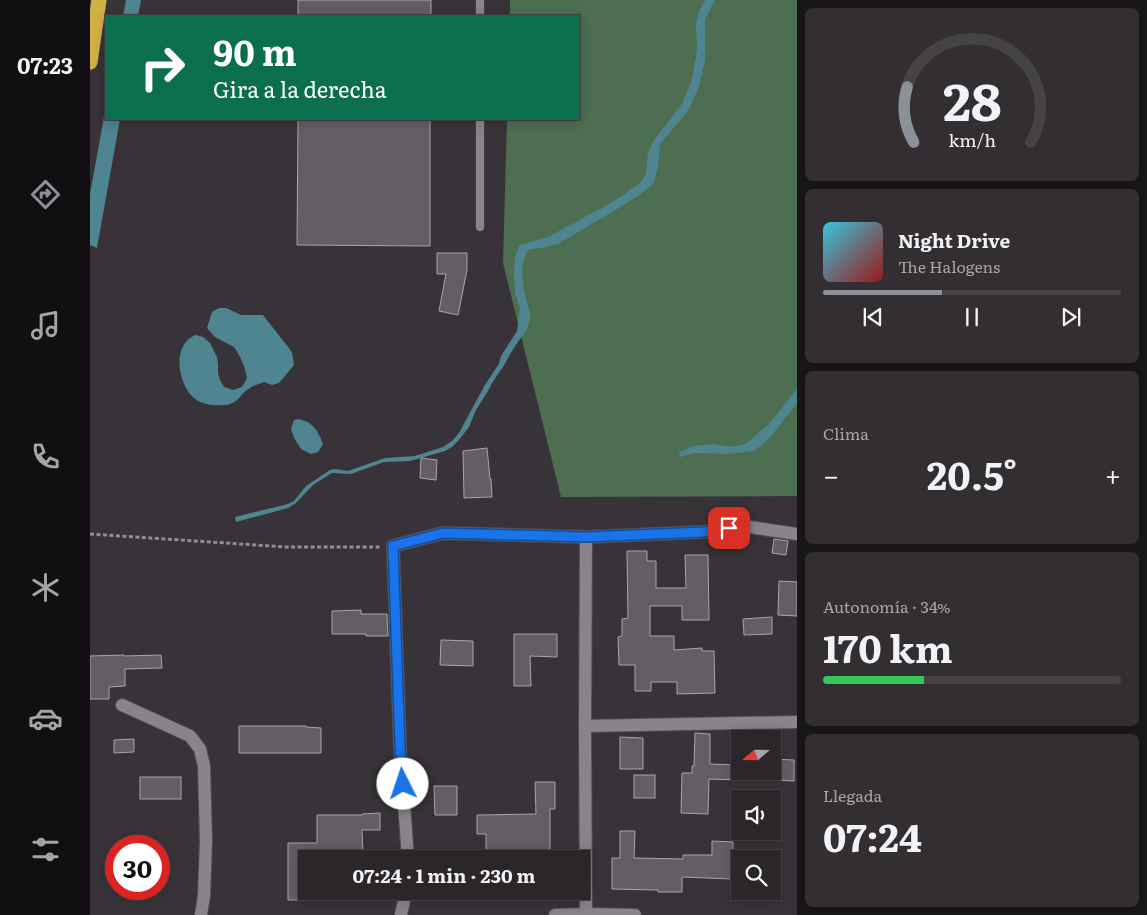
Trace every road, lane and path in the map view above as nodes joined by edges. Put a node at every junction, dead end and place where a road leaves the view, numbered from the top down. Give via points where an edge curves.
1 (99, 0) edge
2 (480, 0) edge
3 (480, 15) edge
4 (91, 56) edge
5 (480, 120) edge
6 (480, 227) dead end
7 (90, 534) edge
8 (797, 534) edge
9 (586, 537) junction
10 (393, 546) junction
11 (122, 706) dead end
12 (797, 722) edge
13 (585, 726) junction
14 (407, 850) edge
15 (404, 900) edge
16 (586, 914) edge
17 (200, 915) edge
18 (401, 915) edge
19 (555, 915) edge
20 (635, 915) edge

1 - 4 highway
2 - 3 lane
5 - 6 lane
7 - 10 path via 286,547
8 - 9 street via 743,526 702,532
9 - 10 street via 443,533
9 - 13 street
10 - 14 street
11 - 17 street via 190,736 200,749 204,766 206,831 204,896
12 - 13 street
13 - 16 street
15 - 18 street
16 - 19 street
16 - 20 street

